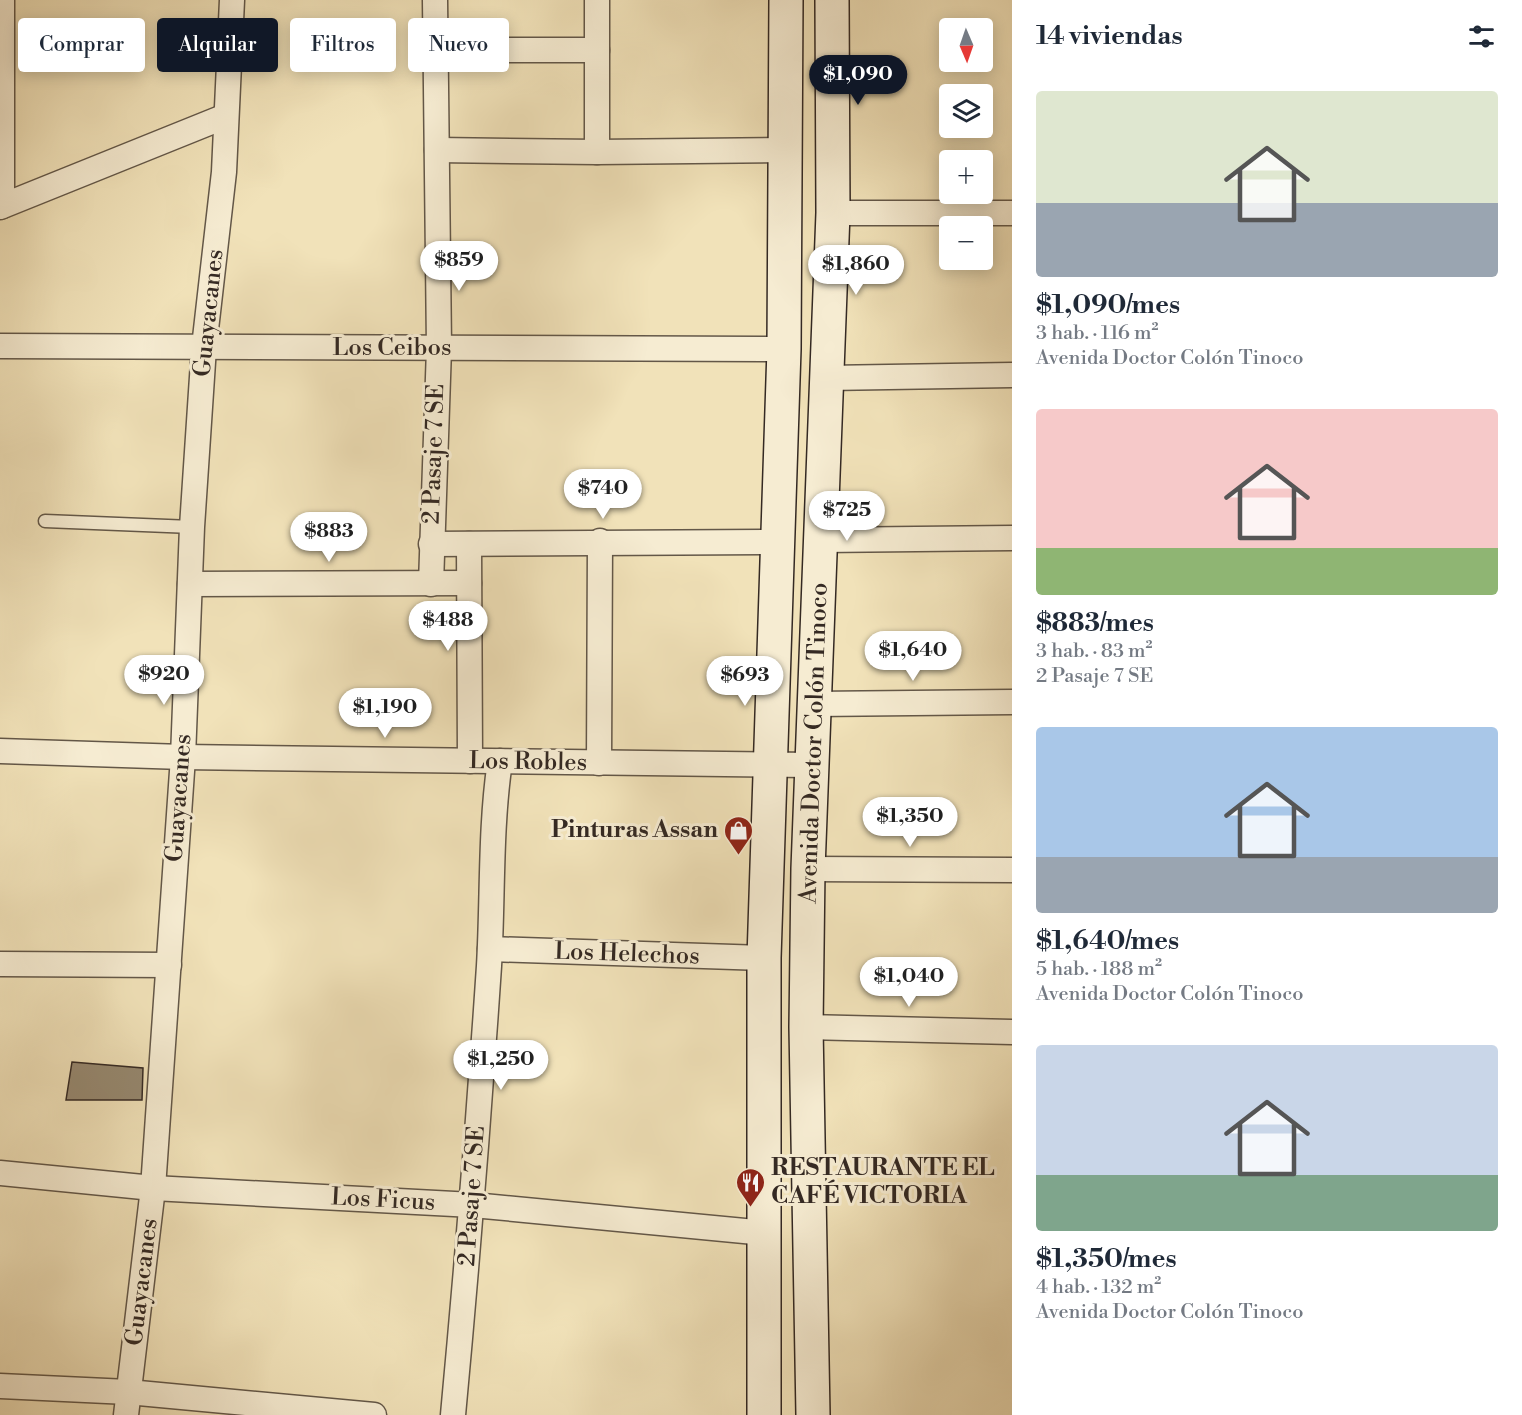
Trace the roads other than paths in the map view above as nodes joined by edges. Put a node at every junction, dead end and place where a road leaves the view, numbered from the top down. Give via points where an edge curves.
1 (2, 0) edge
2 (232, 0) edge
3 (435, 0) edge
4 (597, 0) edge
5 (786, 0) edge
6 (832, 0) edge
7 (435, 18) edge
8 (509, 50) edge
9 (597, 50) junction
10 (436, 72) edge
11 (1, 85) edge
12 (226, 116) junction
13 (437, 150) junction
14 (787, 150) junction
15 (597, 152) junction
16 (1, 206) edge
17 (833, 213) junction
18 (1012, 213) edge
19 (0, 346) edge
20 (204, 347) junction
21 (438, 348) junction
22 (783, 349) junction
23 (1012, 375) edge
24 (827, 378) junction
25 (45, 521) dead end
26 (192, 526) junction
27 (1012, 538) edge
28 (821, 540) junction
29 (600, 542) junction
30 (776, 542) junction
31 (431, 544) junction
32 (469, 544) junction
33 (469, 583) junction
34 (190, 584) junction
35 (431, 584) junction
36 (1012, 702) edge
37 (814, 704) junction
38 (0, 751) edge
39 (183, 757) junction
40 (470, 761) junction
41 (500, 761) junction
42 (599, 764) junction
43 (812, 765) junction
44 (769, 766) junction
45 (808, 869) junction
46 (1012, 870) edge
47 (490, 950) junction
48 (764, 958) junction
49 (0, 964) edge
50 (168, 965) junction
51 (806, 1027) junction
52 (1012, 1032) edge
53 (0, 1173) edge
54 (153, 1188) junction
55 (473, 1205) junction
56 (765, 1233) junction
57 (0, 1386) edge
58 (127, 1404) edge
59 (816, 1412) edge
60 (374, 1415) edge
61 (453, 1415) edge
62 (764, 1415) edge

1 - 11 street
2 - 12 street, Guayacanes
3 - 7 street, 2 Pasaje 7 SE
4 - 9 street
5 - 14 main road, Avenida Doctor Colón Tinoco
6 - 17 main road, Avenida Doctor Colón Tinoco
8 - 9 street
9 - 15 street
10 - 13 street, 2 Pasaje 7 SE
11 - 16 street
12 - 16 street
12 - 20 street, Guayacanes via 224,172
13 - 15 street
13 - 21 street, 2 Pasaje 7 SE
14 - 15 street
14 - 22 main road, Avenida Doctor Colón Tinoco
17 - 18 street
17 - 24 main road, Avenida Doctor Colón Tinoco
19 - 20 street, Los Ceibos
20 - 21 street, Los Ceibos
20 - 26 street, Guayacanes
21 - 22 street, Los Ceibos
21 - 31 street, 2 Pasaje 7 SE
22 - 30 main road, Avenida Doctor Colón Tinoco
23 - 24 street
24 - 28 main road, Avenida Doctor Colón Tinoco
25 - 26 lane
26 - 34 street, Guayacanes
27 - 28 street
28 - 37 main road, Avenida Doctor Colón Tinoco
29 - 30 street
29 - 32 street
29 - 42 street
30 - 44 main road, Avenida Doctor Colón Tinoco
31 - 32 street
31 - 35 street, 2 Pasaje 7 SE
32 - 33 street
33 - 35 street
33 - 40 street
34 - 35 street
34 - 39 street, Guayacanes
36 - 37 street
37 - 43 main road, Avenida Doctor Colón Tinoco
38 - 39 street, Los Robles
39 - 40 street, Los Robles
39 - 50 street, Guayacanes
40 - 41 street, Los Robles
41 - 42 street, Los Robles
41 - 47 street, 2 Pasaje 7 SE via 494,801
42 - 44 street, Los Robles
43 - 44 street, Los Robles
43 - 45 main road, Avenida Doctor Colón Tinoco
44 - 48 main road, Avenida Doctor Colón Tinoco
45 - 46 street
45 - 51 main road, Avenida Doctor Colón Tinoco
47 - 48 street, Los Helechos
47 - 55 street, 2 Pasaje 7 SE
48 - 56 main road, Avenida Doctor Colón Tinoco
49 - 50 street
50 - 54 street, Guayacanes
51 - 52 street
51 - 59 main road, Avenida Doctor Colón Tinoco
53 - 54 street, Los Ficus
54 - 55 street, Los Ficus
54 - 58 street, Guayacanes
55 - 56 street, Los Ficus
55 - 61 street, 2 Pasaje 7 SE
56 - 62 main road, Avenida Doctor Colón Tinoco
57 - 58 street
58 - 60 street

